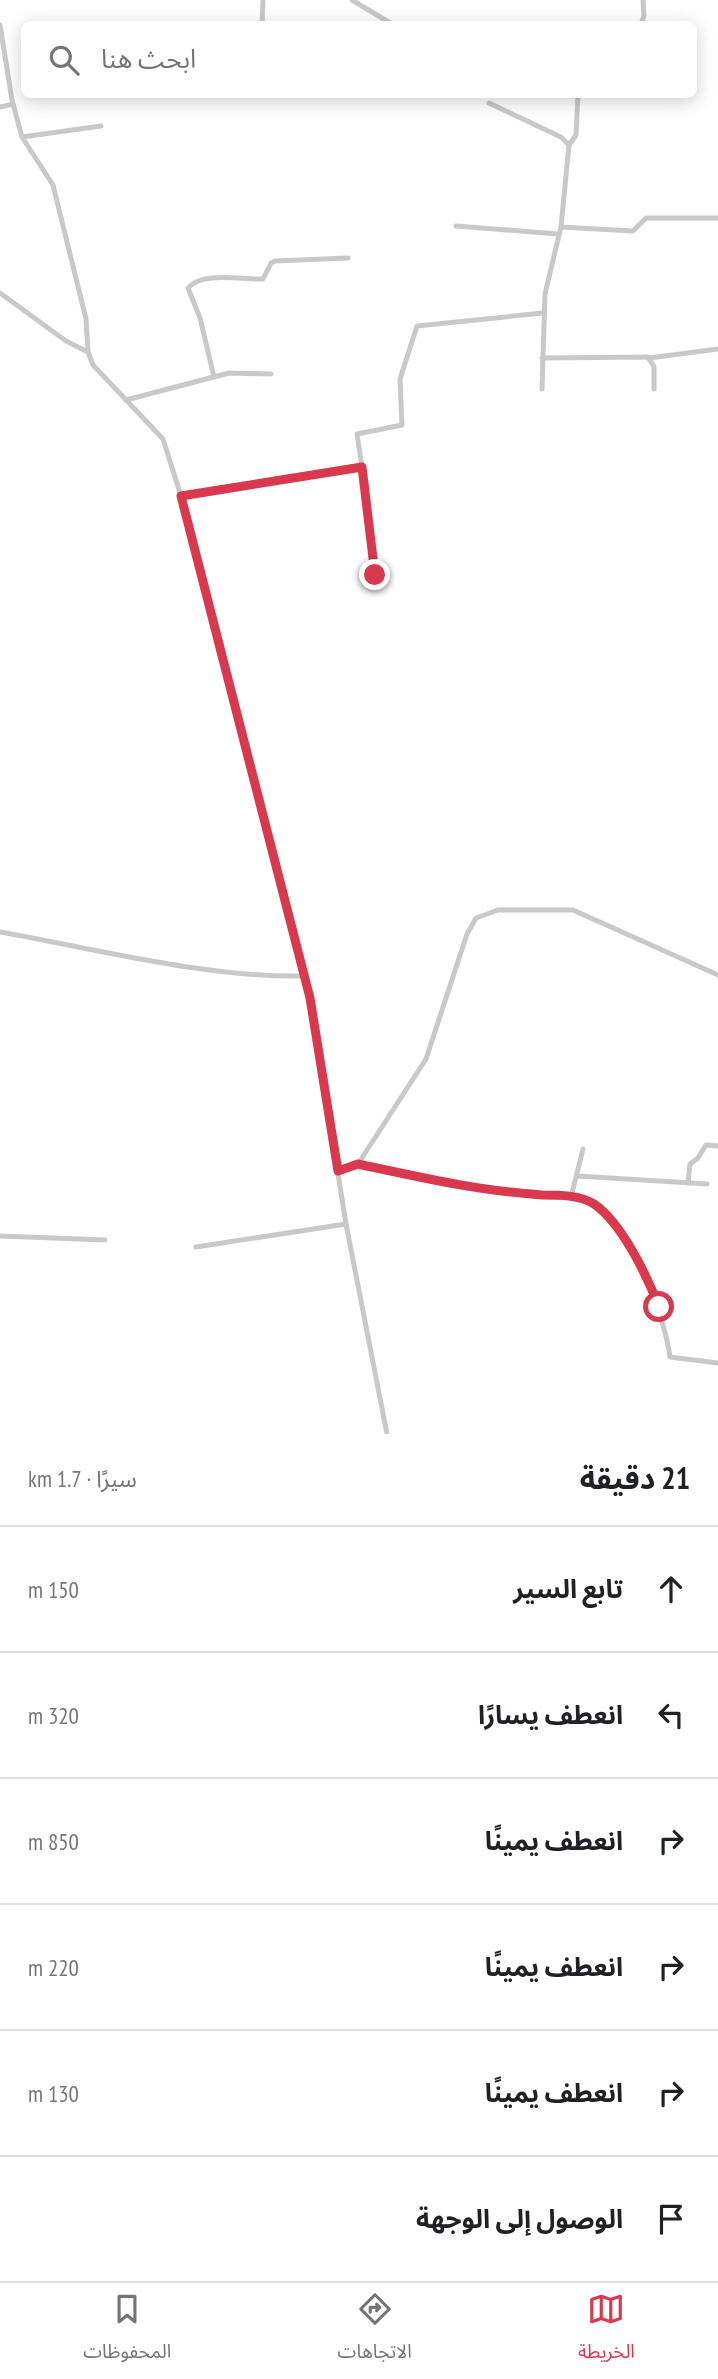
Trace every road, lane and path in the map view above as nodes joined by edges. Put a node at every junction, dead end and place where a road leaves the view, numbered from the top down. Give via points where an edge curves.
1 (263, 0) edge
2 (352, 0) edge
3 (643, 0) edge
4 (262, 21) edge
5 (387, 21) edge
6 (642, 21) edge
7 (0, 25) edge
8 (578, 98) edge
9 (489, 103) dead end
10 (13, 104) junction
11 (0, 107) edge
12 (101, 126) dead end
13 (22, 137) junction
14 (569, 145) junction
15 (718, 218) edge
16 (456, 226) dead end
17 (561, 227) junction
18 (558, 234) junction
19 (348, 258) dead end
20 (0, 293) edge
21 (543, 313) junction
22 (718, 349) edge
23 (88, 352) junction
24 (542, 358) junction
25 (649, 358) junction
26 (271, 373) dead end
27 (214, 377) junction
28 (542, 389) dead end
29 (654, 389) dead end
30 (125, 400) junction
31 (362, 467) junction
32 (181, 496) junction
33 (375, 575) dead end
34 (0, 932) edge
35 (718, 975) edge
36 (305, 976) junction
37 (718, 1146) edge
38 (583, 1149) dead end
39 (358, 1164) junction
40 (338, 1171) junction
41 (578, 1176) junction
42 (688, 1183) junction
43 (707, 1184) dead end
44 (571, 1197) junction
45 (346, 1224) junction
46 (0, 1236) edge
47 (105, 1240) dead end
48 (196, 1247) dead end
49 (718, 1363) edge
50 (387, 1434) edge

1 - 4 street
2 - 5 street
3 - 6 street
7 - 10 street
8 - 14 street via 576,135
9 - 14 street
10 - 11 street
10 - 13 street
12 - 13 street
13 - 23 street via 53,185 86,319
14 - 17 street
15 - 17 street via 646,218 633,231
16 - 18 street
17 - 18 street
18 - 21 street
19 - 27 street via 275,261 263,279 190,284
20 - 23 street via 65,341
21 - 24 street
21 - 31 street via 417,326 401,379 402,425 357,434
22 - 25 street
23 - 30 street via 93,365
24 - 25 street
24 - 28 street
25 - 29 street via 654,367
26 - 27 street
27 - 30 street
30 - 32 street via 163,439
31 - 32 street
31 - 33 street
32 - 36 street
34 - 36 street via 202,968
35 - 39 street via 573,910 498,910 476,918 426,1059
36 - 40 street
37 - 42 street via 706,1145 690,1164
38 - 41 street
39 - 40 street
39 - 44 street via 493,1192
40 - 45 street
41 - 42 street
41 - 44 street
42 - 43 street
44 - 49 street via 592,1202 612,1220 651,1284 670,1357
45 - 48 street
45 - 50 street
46 - 47 street

